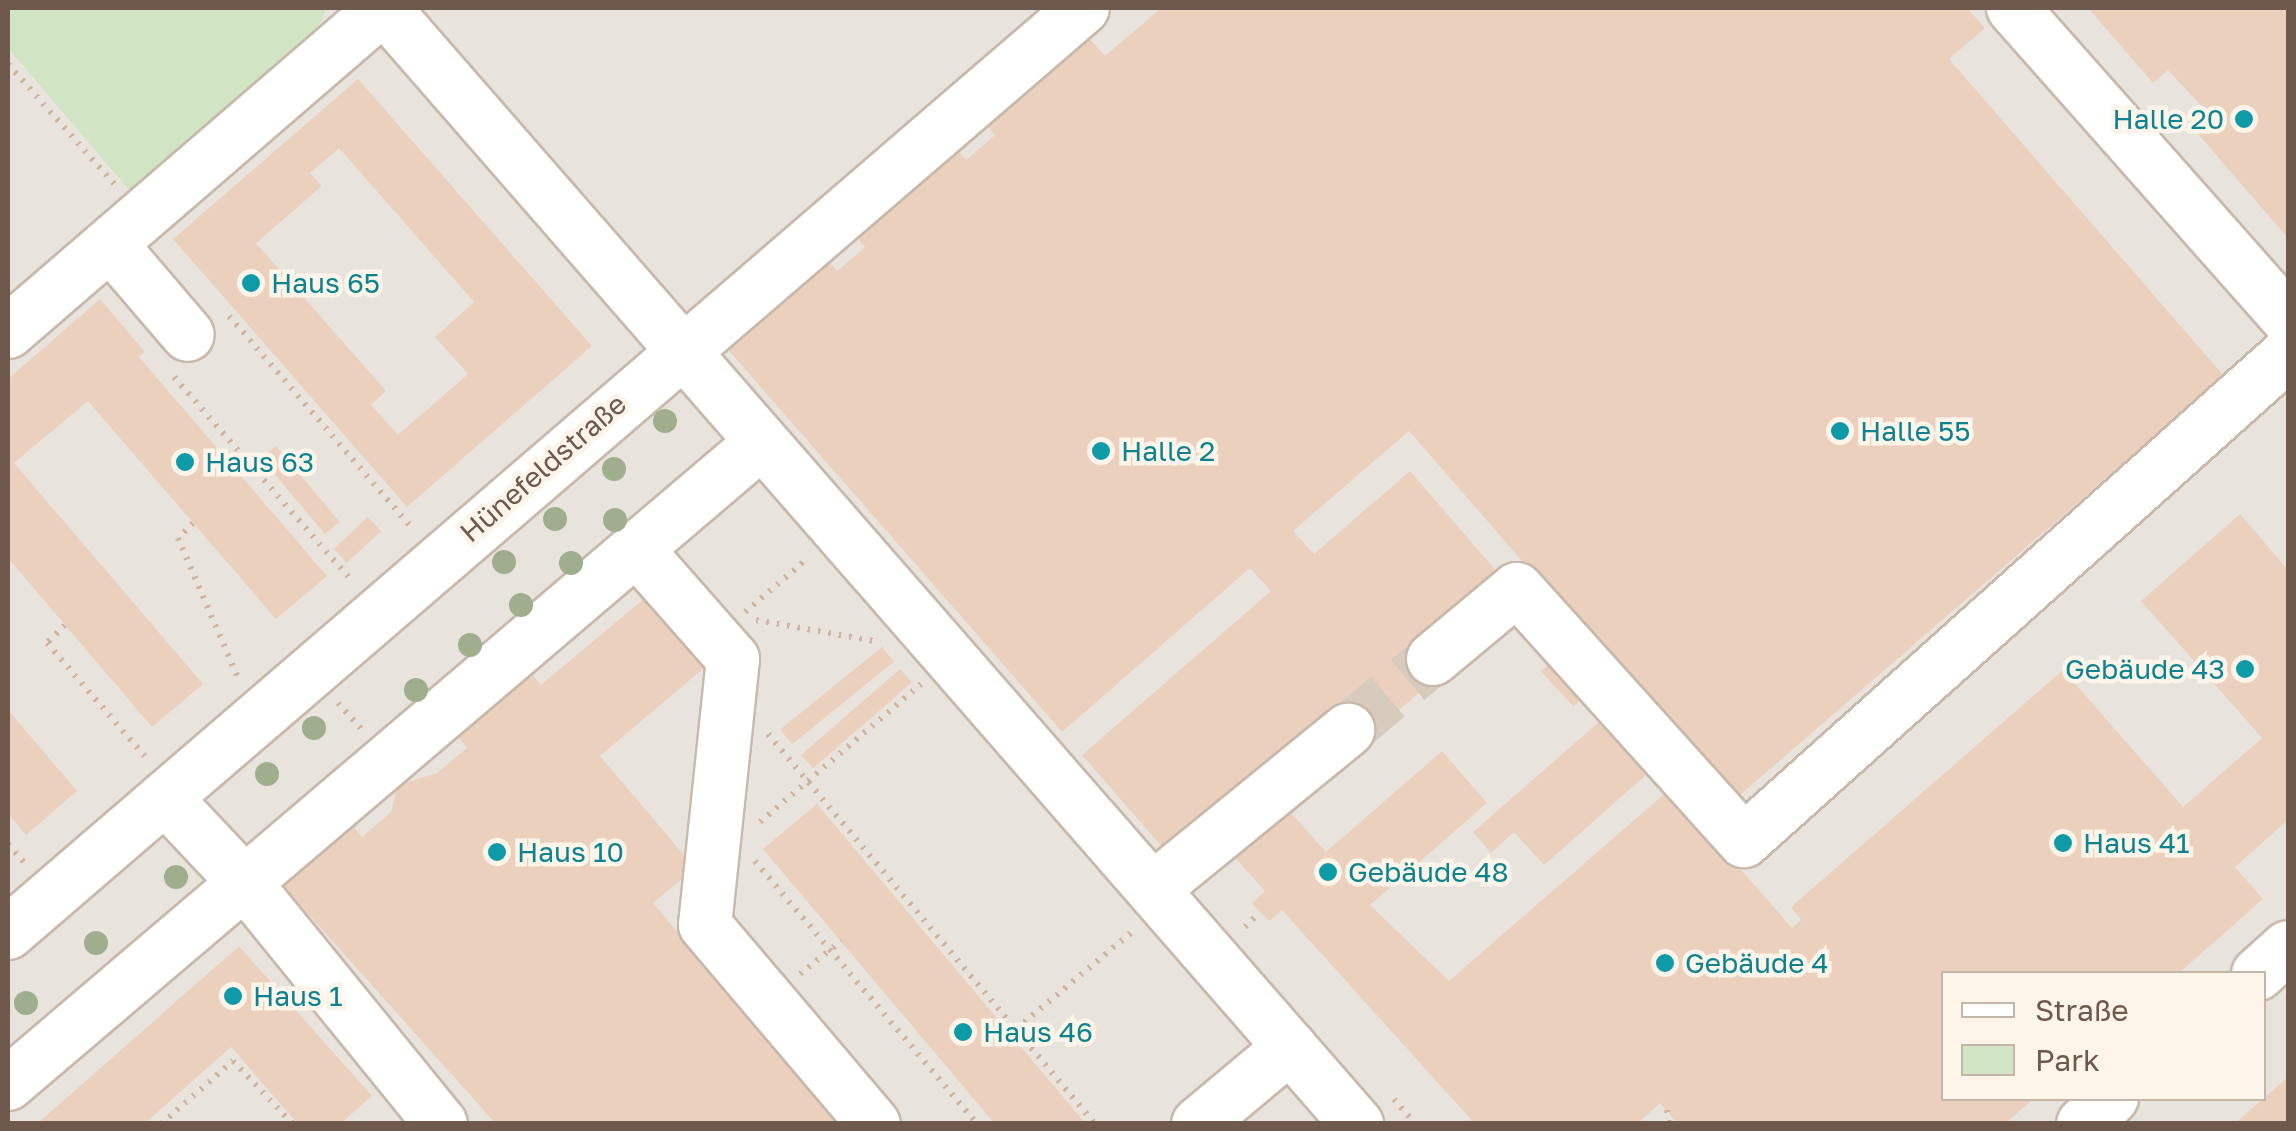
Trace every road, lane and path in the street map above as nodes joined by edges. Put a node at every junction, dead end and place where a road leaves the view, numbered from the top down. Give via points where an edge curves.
1 (384, 8) edge
2 (1082, 8) edge
3 (2013, 8) edge
4 (111, 245) junction
5 (2288, 319) edge
6 (8, 332) edge
7 (682, 348) junction
8 (175, 349) joint
9 (2288, 354) edge
10 (762, 442) junction
11 (193, 522) dead end
12 (839, 531) junction
13 (638, 550) junction
14 (376, 610) junction
15 (65, 625) dead end
16 (876, 645) dead end
17 (1433, 659) tunnel mouth
18 (926, 680) dead end
19 (254, 718) junction
20 (1348, 730) tunnel mouth
21 (810, 778) junction
22 (169, 794) junction
23 (725, 853) junction
24 (246, 884) junction
25 (1143, 911) junction
26 (8, 933) edge
27 (2288, 947) edge
28 (2261, 971) edge
29 (1016, 1029) junction
30 (1290, 1047) junction
31 (8, 1084) edge
32 (2109, 1101) edge
33 (1666, 1110) dead end
34 (1212, 1119) edge
35 (161, 1124) edge
36 (293, 1124) edge
37 (441, 1124) edge
38 (874, 1124) edge
39 (977, 1124) edge
40 (1095, 1124) edge
41 (1357, 1124) edge
42 (1668, 1124) edge
43 (2083, 1124) edge

1 - 4 lane
1 - 7 lane
2 - 7 lane, Hünefeldstraße
3 - 5 lane
4 - 6 lane
4 - 8 lane
7 - 10 lane
7 - 14 lane, Hünefeldstraße
8 - 14 path
9 - 17 lane via 1744,841 1517,589
10 - 12 lane
10 - 13 lane
11 - 19 path via 178,538
12 - 16 path via 740,616
12 - 25 lane
13 - 23 lane via 733,659
13 - 24 lane
14 - 19 lane, Hünefeldstraße
15 - 22 path via 47,643
18 - 21 path
19 - 22 lane, Hünefeldstraße
20 - 25 lane
21 - 23 path
21 - 29 path
22 - 24 lane
22 - 26 lane, Hünefeldstraße
23 - 38 lane via 706,926
23 - 39 path
24 - 31 lane
24 - 37 lane
25 - 29 path
25 - 30 lane
27 - 28 lane
29 - 40 path
30 - 34 lane
30 - 41 lane
32 - 43 lane
33 - 42 path
35 - 36 path via 233,1062

